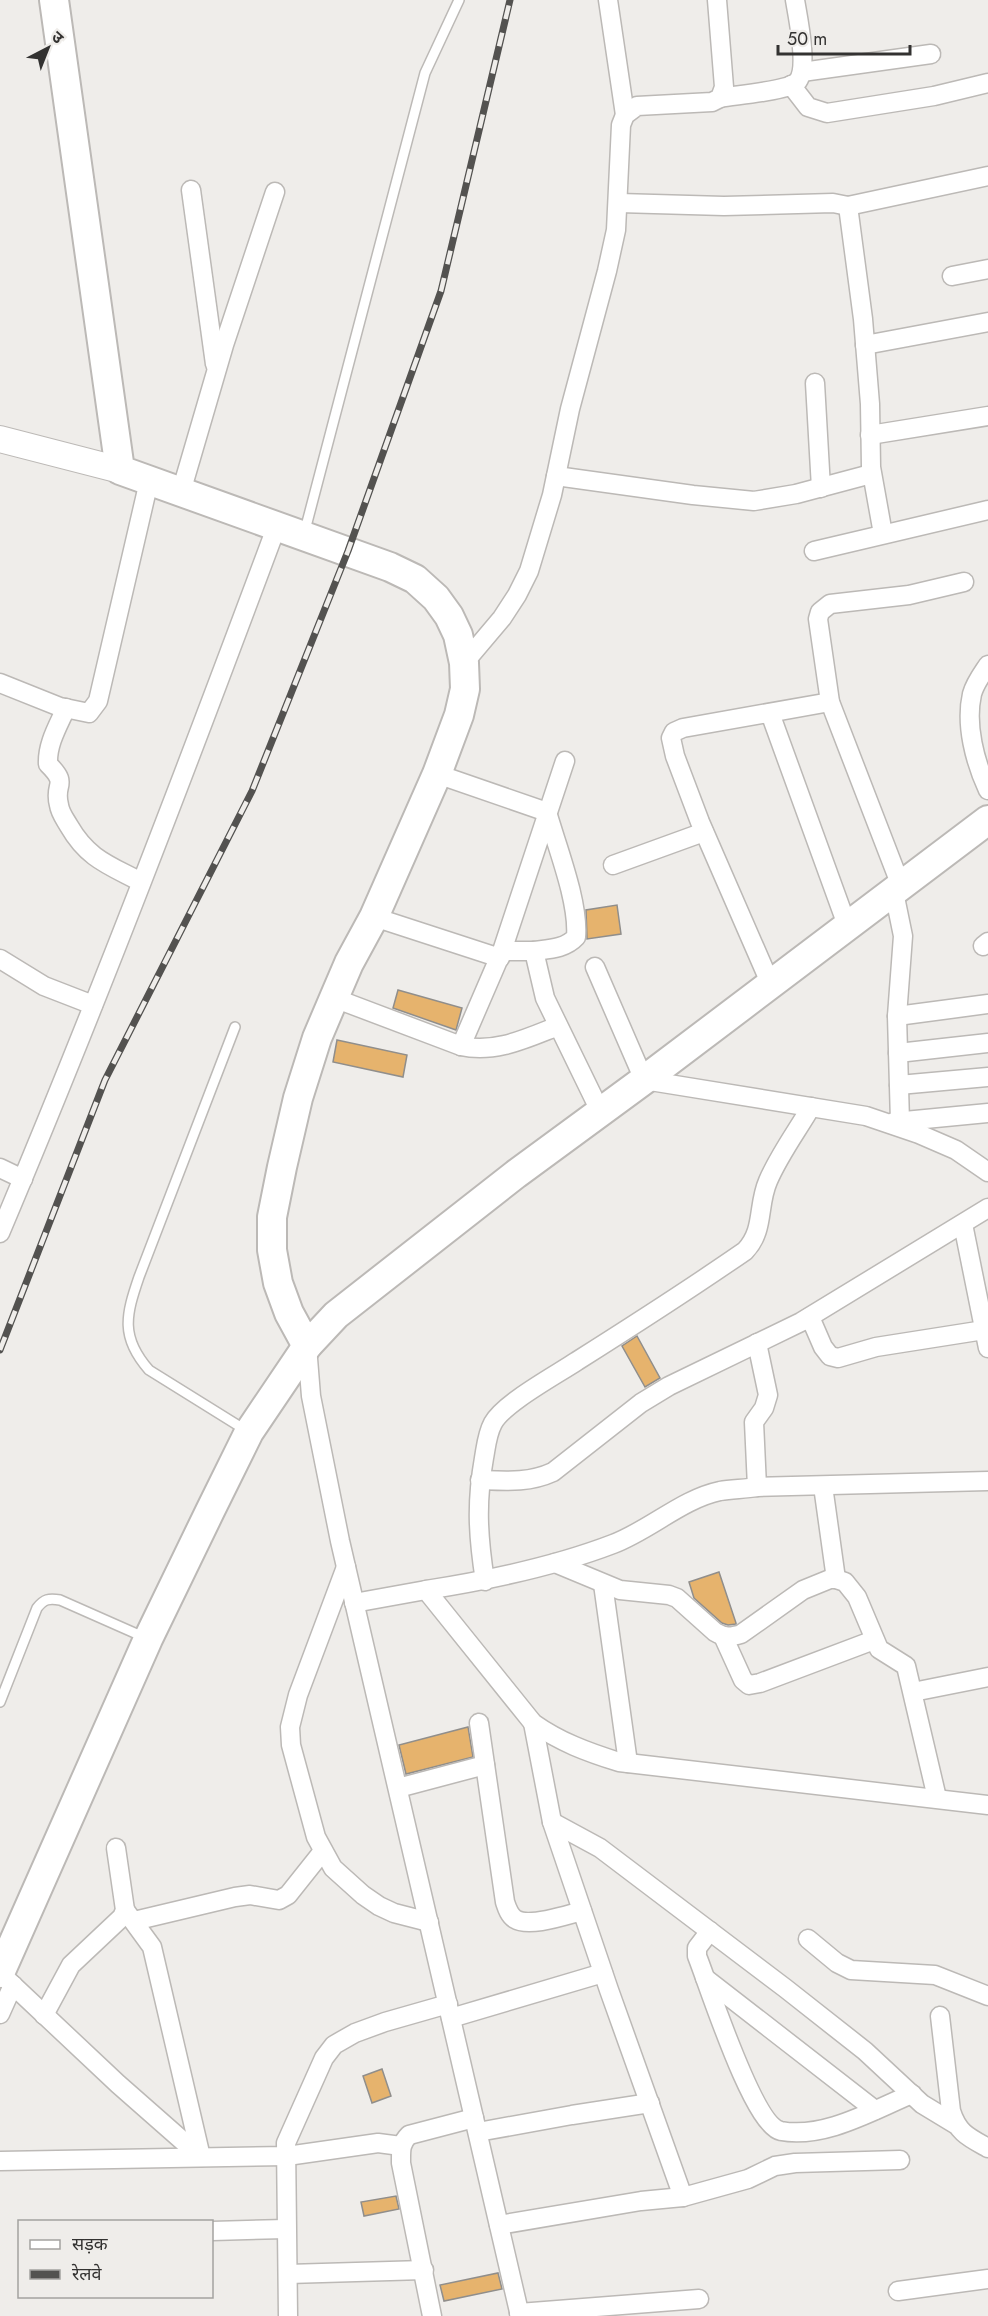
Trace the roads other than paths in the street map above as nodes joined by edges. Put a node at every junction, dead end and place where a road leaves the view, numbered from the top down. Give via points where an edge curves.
1 (54, 0) edge
2 (459, 0) edge
3 (608, 0) edge
4 (717, 0) edge
5 (795, 0) edge
6 (930, 54) dead end
7 (796, 79) junction
8 (988, 83) edge
9 (720, 98) junction
10 (625, 115) junction
11 (988, 176) edge
12 (191, 190) dead end
13 (275, 192) dead end
14 (619, 203) junction
15 (848, 206) junction
16 (988, 269) edge
17 (952, 276) dead end
18 (988, 322) edge
19 (865, 345) junction
20 (216, 371) junction
21 (814, 383) dead end
22 (988, 416) edge
23 (870, 435) junction
24 (0, 439) edge
25 (120, 470) junction
26 (872, 474) junction
27 (556, 476) junction
28 (149, 481) junction
29 (821, 488) junction
30 (181, 492) junction
31 (988, 510) edge
32 (276, 528) junction
33 (883, 534) junction
34 (303, 536) junction
35 (814, 551) dead end
36 (964, 582) dead end
37 (464, 663) junction
38 (988, 665) edge
39 (0, 683) edge
40 (830, 702) junction
41 (66, 708) junction
42 (770, 712) junction
43 (565, 761) dead end
44 (437, 774) junction
45 (988, 790) edge
46 (547, 812) junction
47 (988, 820) edge
48 (704, 832) junction
49 (613, 865) dead end
50 (141, 882) junction
51 (898, 889) junction
52 (374, 917) junction
53 (848, 928) junction
54 (534, 951) junction
55 (501, 954) junction
56 (0, 958) edge
57 (595, 967) dead end
58 (771, 986) junction
59 (334, 998) junction
60 (988, 1004) edge
61 (93, 1005) junction
62 (897, 1016) junction
63 (558, 1026) junction
64 (235, 1027) dead end
65 (988, 1043) edge
66 (461, 1046) junction
67 (898, 1053) junction
68 (988, 1077) edge
69 (644, 1080) junction
70 (899, 1085) junction
71 (811, 1107) junction
72 (600, 1111) junction
73 (988, 1113) edge
74 (893, 1122) junction
75 (0, 1168) edge
76 (988, 1172) edge
77 (23, 1179) junction
78 (988, 1208) edge
79 (963, 1224) junction
80 (0, 1233) edge
81 (810, 1317) junction
82 (984, 1330) junction
83 (757, 1343) junction
84 (307, 1346) junction
85 (988, 1348) edge
86 (249, 1432) junction
87 (480, 1480) junction
88 (988, 1480) edge
89 (823, 1486) junction
90 (757, 1487) junction
91 (555, 1563) junction
92 (346, 1567) junction
93 (836, 1579) junction
94 (485, 1581) junction
95 (603, 1584) junction
96 (426, 1590) junction
97 (354, 1603) junction
98 (723, 1636) junction
99 (148, 1640) junction
100 (873, 1640) junction
101 (988, 1677) edge
102 (913, 1692) junction
103 (0, 1702) edge
104 (533, 1723) junction
105 (479, 1724) dead end
106 (628, 1763) junction
107 (485, 1765) junction
108 (398, 1788) junction
109 (937, 1798) junction
110 (988, 1805) edge
111 (552, 1822) junction
112 (116, 1848) dead end
113 (323, 1851) junction
114 (582, 1911) junction
115 (129, 1915) junction
116 (429, 1922) junction
117 (710, 1931) junction
118 (808, 1939) dead end
119 (603, 1973) junction
120 (4, 1977) edge
121 (705, 1978) junction
122 (988, 1996) edge
123 (449, 2011) junction
124 (0, 2014) edge
125 (44, 2015) junction
126 (939, 2016) dead end
127 (912, 2094) junction
128 (650, 2103) junction
129 (875, 2110) junction
130 (955, 2124) junction
131 (476, 2125) junction
132 (401, 2146) junction
133 (988, 2148) edge
134 (287, 2156) junction
135 (201, 2157) junction
136 (900, 2160) dead end
137 (0, 2161) edge
138 (683, 2197) junction
139 (499, 2225) junction
140 (286, 2229) junction
141 (213, 2231) edge
142 (424, 2270) junction
143 (288, 2274) junction
144 (988, 2279) edge
145 (898, 2291) dead end
146 (699, 2299) dead end
147 (520, 2314) edge
148 (288, 2316) edge
149 (432, 2316) edge

1 - 25 main road
2 - 34 lane via 425,73
3 - 10 street
4 - 9 street via 724,87
5 - 7 street via 803,59
6 - 7 street
7 - 8 street via 808,106 828,113
7 - 9 street via 780,89
9 - 10 street via 712,102 637,106
10 - 14 street via 621,125
11 - 15 street
12 - 20 street
13 - 20 street
14 - 15 street
14 - 27 street via 607,271 580,365
15 - 19 street
16 - 17 street
18 - 19 street
19 - 23 street
20 - 30 street
21 - 29 street
22 - 23 street
23 - 26 street
24 - 25 street
25 - 28 main road
26 - 29 street
26 - 33 street
27 - 29 street via 754,501
27 - 37 street via 529,571 502,618
28 - 30 main road
28 - 41 street via 98,701 89,713
30 - 32 main road
31 - 33 street
32 - 34 main road
32 - 50 street
33 - 35 street
34 - 37 main road via 415,579 449,616
36 - 40 street via 909,595 825,606 820,612 819,626
37 - 44 main road via 465,689 459,715
38 - 45 street via 975,685 970,716 978,767
39 - 41 street
40 - 42 street
40 - 51 street
41 - 50 street via 47,756 48,764 61,781 57,800 60,810 94,858
42 - 48 street via 674,732 671,738 675,756
42 - 53 street
43 - 46 street
44 - 46 street
44 - 52 main road
46 - 54 street via 568,886 576,937 571,943
46 - 55 street
47 - 51 main road
48 - 49 street
48 - 58 street
50 - 61 street
51 - 53 main road
51 - 62 street via 903,936
52 - 55 street
52 - 59 main road
53 - 58 main road
54 - 55 street
54 - 63 street via 545,998
55 - 66 street
56 - 61 street via 44,986
57 - 69 street
58 - 69 main road
59 - 66 street
59 - 84 main road via 298,1098 272,1217 278,1284
60 - 62 street
61 - 77 street
62 - 67 street
63 - 66 street via 489,1049
63 - 72 street
64 - 86 lane via 139,1277 127,1323 137,1357 149,1370
65 - 67 street
67 - 70 street
68 - 70 street
69 - 71 street
69 - 72 main road
70 - 74 street
71 - 74 street
71 - 87 street via 769,1179 752,1244 502,1412 489,1434
72 - 84 main road via 336,1315
73 - 74 street
74 - 76 street via 956,1150
75 - 77 street
77 - 80 street
78 - 79 street
79 - 81 street
79 - 82 street
81 - 82 street via 823,1347 830,1356 838,1358 876,1347
81 - 83 street
82 - 85 street
83 - 87 street via 641,1402 553,1472 515,1482
83 - 90 street via 768,1395 754,1422
84 - 86 main road
84 - 92 street via 311,1396
86 - 99 main road
87 - 94 street via 478,1534
88 - 89 street
89 - 90 street
89 - 93 street
90 - 91 street via 720,1491 698,1499 615,1543
91 - 94 street
91 - 95 street
92 - 97 street
92 - 113 street via 298,1695 290,1727 291,1745
93 - 98 street via 803,1590 741,1634
93 - 100 street via 857,1597
94 - 96 street
95 - 98 street via 677,1598
95 - 106 street
96 - 97 street
96 - 104 street
97 - 108 street
98 - 100 street via 749,1685
99 - 103 lane via 60,1600 42,1600
99 - 120 main road
100 - 102 street via 884,1654 906,1666
101 - 102 street
102 - 109 street
104 - 106 street via 581,1750
104 - 111 street
105 - 107 street
106 - 109 street
107 - 108 street
107 - 114 street via 509,1914 516,1920 537,1921
108 - 116 street
109 - 110 street
111 - 114 street
111 - 117 street via 600,1848
112 - 115 street
113 - 115 street via 288,1895 279,1900 258,1895 235,1896
113 - 116 street via 340,1876 363,1895 394,1913
114 - 119 street
115 - 125 street via 93,1942 71,1965
115 - 135 street via 152,1947
116 - 123 street
117 - 121 street via 697,1956
117 - 127 street via 856,2044
118 - 122 street via 851,1970 934,1975
119 - 123 street
119 - 128 street
120 - 124 street
120 - 125 street
121 - 129 street
121 - 129 street via 748,2088 773,2128 800,2132 821,2129
123 - 131 street
123 - 134 street via 385,2022 334,2045 292,2125 286,2143
125 - 135 street
126 - 130 street
127 - 129 street
127 - 130 street
128 - 131 street
128 - 138 street
130 - 133 street via 966,2136
131 - 132 street via 409,2135
131 - 139 street
132 - 134 street via 378,2144
132 - 142 street via 401,2163
134 - 135 street
134 - 140 street
135 - 137 street
136 - 138 street via 776,2166 748,2179
138 - 139 street
139 - 147 street
140 - 141 street
140 - 143 street
142 - 143 street
142 - 149 street
143 - 148 street
144 - 145 street
146 - 147 street

